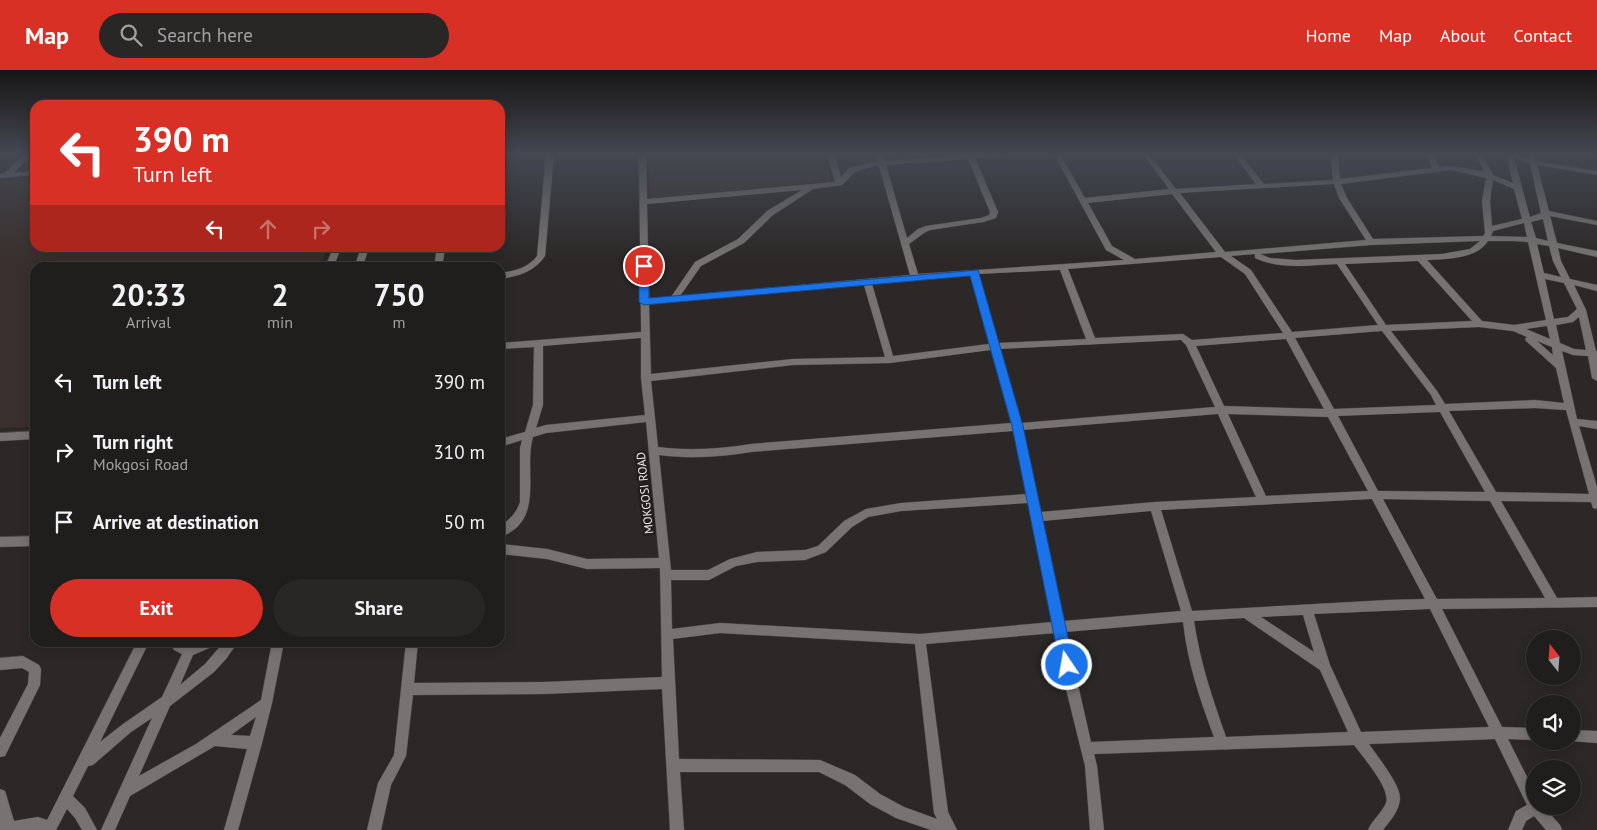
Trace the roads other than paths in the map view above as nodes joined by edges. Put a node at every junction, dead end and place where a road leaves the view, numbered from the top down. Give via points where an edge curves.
1 (547, 189) edge
2 (643, 189) edge
3 (785, 189) edge
4 (809, 189) edge
5 (890, 189) edge
6 (984, 189) edge
7 (1077, 189) edge
8 (1197, 189) edge
9 (1340, 189) edge
10 (1488, 189) edge
11 (1518, 189) edge
12 (1540, 189) edge
13 (1175, 191) junction
14 (1083, 201) junction
15 (644, 202) junction
16 (1546, 213) junction
17 (1526, 220) junction
18 (1597, 223) edge
19 (1489, 234) junction
20 (1532, 240) junction
21 (1371, 242) junction
22 (906, 243) junction
23 (1554, 246) junction
24 (1109, 248) junction
25 (1222, 254) junction
26 (1257, 254) junction
27 (1597, 254) edge
28 (1420, 258) junction
29 (1135, 262) junction
30 (1340, 262) junction
31 (1097, 265) junction
32 (1063, 267) junction
33 (974, 272) junction
34 (1248, 272) junction
35 (505, 275) edge
36 (1540, 275) junction
37 (915, 278) junction
38 (1568, 281) junction
39 (867, 282) junction
40 (1597, 289) edge
41 (1573, 291) junction
42 (673, 300) junction
43 (644, 302) junction
44 (1582, 310) junction
45 (1550, 323) junction
46 (1479, 324) junction
47 (1384, 328) junction
48 (1514, 328) junction
49 (644, 335) junction
50 (1289, 335) junction
51 (1090, 340) junction
52 (539, 343) junction
53 (1190, 343) junction
54 (1555, 344) junction
55 (505, 346) edge
56 (995, 346) junction
57 (1594, 354) edge
58 (890, 360) junction
59 (1560, 366) junction
60 (646, 378) junction
61 (1597, 378) edge
62 (1443, 407) junction
63 (1569, 407) junction
64 (1223, 410) junction
65 (1331, 413) junction
66 (648, 418) junction
67 (1572, 422) junction
68 (1597, 425) edge
69 (1017, 426) junction
70 (30, 435) edge
71 (527, 435) junction
72 (4, 436) edge
73 (505, 442) edge
74 (0, 446) edge
75 (654, 450) junction
76 (1376, 496) junction
77 (1493, 496) junction
78 (1033, 498) junction
79 (1263, 500) junction
80 (1596, 502) edge
81 (1155, 506) junction
82 (1037, 517) junction
83 (505, 529) edge
84 (30, 541) edge
85 (0, 542) edge
86 (505, 550) edge
87 (665, 569) junction
88 (1597, 602) edge
89 (1554, 603) junction
90 (1433, 604) junction
91 (1307, 610) junction
92 (1247, 614) junction
93 (1188, 616) junction
94 (1059, 626) junction
95 (666, 635) junction
96 (920, 639) junction
97 (141, 647) edge
98 (191, 647) edge
99 (228, 647) edge
100 (277, 647) edge
101 (412, 647) edge
102 (0, 664) edge
103 (1324, 666) junction
104 (668, 683) junction
105 (408, 689) junction
106 (166, 703) junction
107 (266, 703) junction
108 (1498, 732) junction
109 (1526, 734) edge
110 (1581, 736) edge
111 (1597, 737) edge
112 (1357, 738) junction
113 (214, 740) junction
114 (256, 743) junction
115 (1222, 743) junction
116 (1087, 748) junction
117 (0, 751) edge
118 (85, 762) junction
119 (673, 765) junction
120 (1526, 789) edge
121 (126, 791) junction
122 (0, 796) edge
123 (66, 798) junction
124 (1526, 813) edge
125 (1542, 815) edge
126 (5, 828) edge
127 (50, 829) edge
128 (90, 830) edge
129 (108, 830) edge
130 (231, 830) edge
131 (374, 830) edge
132 (677, 830) edge
133 (950, 830) edge
134 (1097, 830) edge
135 (1375, 830) edge
136 (1515, 830) edge
137 (1555, 830) edge

1 - 35 street via 541,256 528,268
2 - 15 street, MOKGOSI ROAD
3 - 15 street
4 - 42 street via 770,213 741,241 698,264
5 - 22 street
6 - 22 street via 993,216 929,228
7 - 14 street
8 - 13 street
9 - 21 street
10 - 19 street
11 - 17 street
12 - 16 street
13 - 14 street
13 - 25 street
14 - 24 street
15 - 43 street, MOKGOSI ROAD
16 - 17 street
16 - 18 street
16 - 23 street
17 - 19 street
17 - 20 street
19 - 20 street
19 - 21 street
19 - 28 street via 1472,251
20 - 23 street
20 - 36 street
21 - 26 street
22 - 37 street
23 - 27 street
23 - 38 street via 1557,261
24 - 29 street
24 - 31 street
25 - 26 street
25 - 29 street
25 - 34 street
26 - 30 street via 1275,262
26 - 34 street
28 - 30 street
28 - 46 street
29 - 31 street
30 - 47 street
31 - 32 street
32 - 33 street
32 - 51 street
33 - 37 street
33 - 56 street
34 - 50 street
36 - 38 street
36 - 45 street
37 - 39 street
38 - 40 street
38 - 41 street
39 - 42 street
39 - 58 street
40 - 41 street
41 - 44 street
42 - 43 street
43 - 49 street, MOKGOSI ROAD
44 - 45 street via 1570,320
44 - 57 street
45 - 48 street
45 - 54 street
46 - 47 street
46 - 48 street
47 - 50 street
47 - 62 street
48 - 54 street
48 - 59 street
49 - 52 street
49 - 60 street, MOKGOSI ROAD
50 - 53 street
50 - 65 street
51 - 53 street via 1175,336
51 - 56 street
52 - 55 street
52 - 71 street via 538,405
53 - 64 street
54 - 57 street via 1573,352
54 - 59 street
56 - 58 street
56 - 69 street
57 - 61 street
58 - 60 street via 793,362
59 - 63 street
60 - 66 street, MOKGOSI ROAD
62 - 63 street via 1535,404
62 - 65 street
62 - 77 street
63 - 67 street
64 - 65 street
64 - 69 street
64 - 79 street
65 - 76 street
66 - 71 street via 546,429
66 - 75 street, MOKGOSI ROAD
67 - 68 street
67 - 80 street
69 - 75 street via 751,448 698,456
69 - 78 street
70 - 72 street
71 - 73 street
71 - 83 street via 525,502 516,521
72 - 74 street
75 - 87 street, MOKGOSI ROAD
76 - 77 street
76 - 79 street
76 - 90 street
77 - 80 street
77 - 89 street
78 - 82 street
78 - 87 street via 901,507 866,513 848,524 822,548 805,555 757,557 734,562 709,575
79 - 81 street
81 - 82 street
81 - 93 street
82 - 94 street
84 - 85 street
86 - 87 street via 547,554 587,564
87 - 95 street, MOKGOSI ROAD
88 - 89 street
89 - 90 street
90 - 91 street
90 - 108 street
91 - 92 street
91 - 103 street
92 - 93 street
92 - 103 street
93 - 94 street
93 - 115 street via 1202,688
94 - 96 street
94 - 116 street
95 - 96 street via 720,628
95 - 104 street, MOKGOSI ROAD
96 - 133 street via 941,813
97 - 118 street
98 - 106 street
99 - 106 street via 216,662
100 - 107 street
101 - 105 street
102 - 117 street via 23,662 35,669 36,677
103 - 112 street
104 - 105 street
104 - 119 street, MOKGOSI ROAD
105 - 131 street via 400,756 385,783
106 - 118 street
106 - 121 street
107 - 113 street
107 - 114 street
108 - 109 street
108 - 112 street
108 - 120 street
110 - 111 street
112 - 115 street
112 - 135 street via 1394,797 1391,808
113 - 114 street
113 - 121 street
114 - 130 street
115 - 116 street
116 - 134 street
118 - 123 street
119 - 132 street, MOKGOSI ROAD
119 - 133 street via 820,766 850,780 874,799 901,813
121 - 129 street
122 - 126 street
123 - 127 street
123 - 128 street
124 - 136 street
125 - 137 street
126 - 127 street via 38,824

